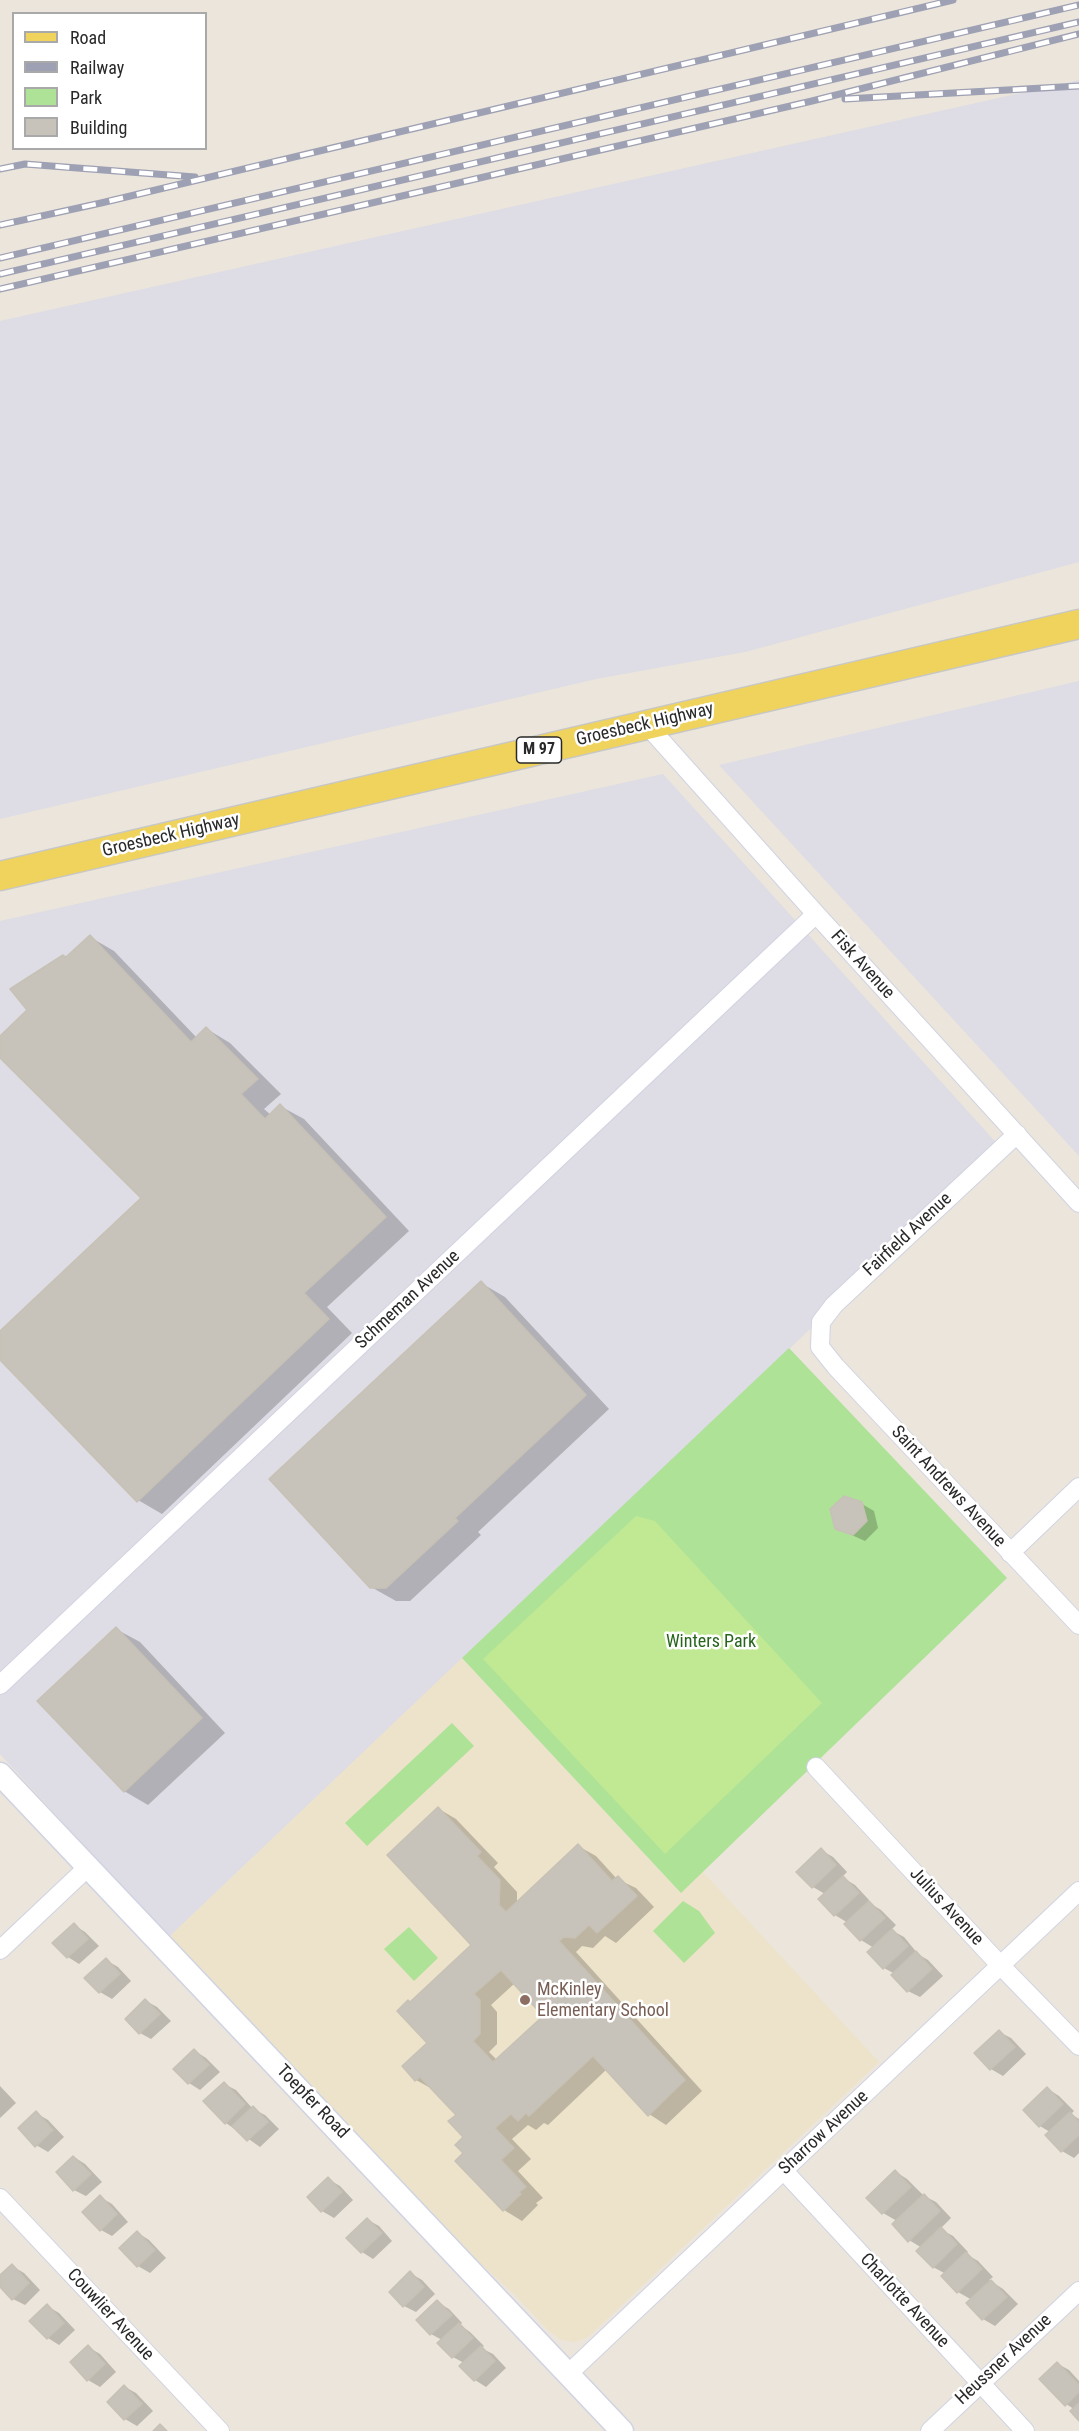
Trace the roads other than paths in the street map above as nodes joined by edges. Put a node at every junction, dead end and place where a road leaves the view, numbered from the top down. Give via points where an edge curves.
1 (1079, 624) edge
2 (647, 725) junction
3 (0, 876) edge
4 (816, 914) junction
5 (1017, 1134) junction
6 (1079, 1203) edge
7 (820, 1347) joint
8 (1079, 1487) edge
9 (1010, 1552) junction
10 (1079, 1625) edge
11 (0, 1685) edge
12 (816, 1767) dead end
13 (0, 1774) edge
14 (88, 1867) junction
15 (1079, 1891) edge
16 (0, 1950) edge
17 (1001, 1966) junction
18 (1079, 2046) edge
19 (784, 2171) junction
20 (0, 2198) edge
21 (1079, 2290) edge
22 (568, 2374) junction
23 (979, 2383) junction
24 (220, 2431) edge
25 (622, 2431) edge
26 (930, 2431) edge
27 (1025, 2431) edge

1 - 2 main road, Groesbeck Highway / M 97
2 - 3 main road, Groesbeck Highway / M 97
2 - 4 street, Fisk Avenue
4 - 5 street, Fisk Avenue
4 - 11 street, Schmeman Avenue
5 - 6 street, Fisk Avenue
5 - 7 street, Fairfield Avenue via 834,1305 821,1322
7 - 9 street, Saint Andrews Avenue
8 - 9 street
9 - 10 street, Saint Andrews Avenue
12 - 17 street, Julius Avenue
13 - 14 street, Toepfer Road
14 - 16 street
14 - 22 street, Toepfer Road
15 - 17 street, Sharrow Avenue
17 - 18 street, Julius Avenue
17 - 19 street, Sharrow Avenue
19 - 22 street, Sharrow Avenue
19 - 23 street, Charlotte Avenue
20 - 24 street, Couwlier Avenue
21 - 23 street, Heussner Avenue
22 - 25 street, Toepfer Road
23 - 26 street, Heussner Avenue
23 - 27 street, Charlotte Avenue

